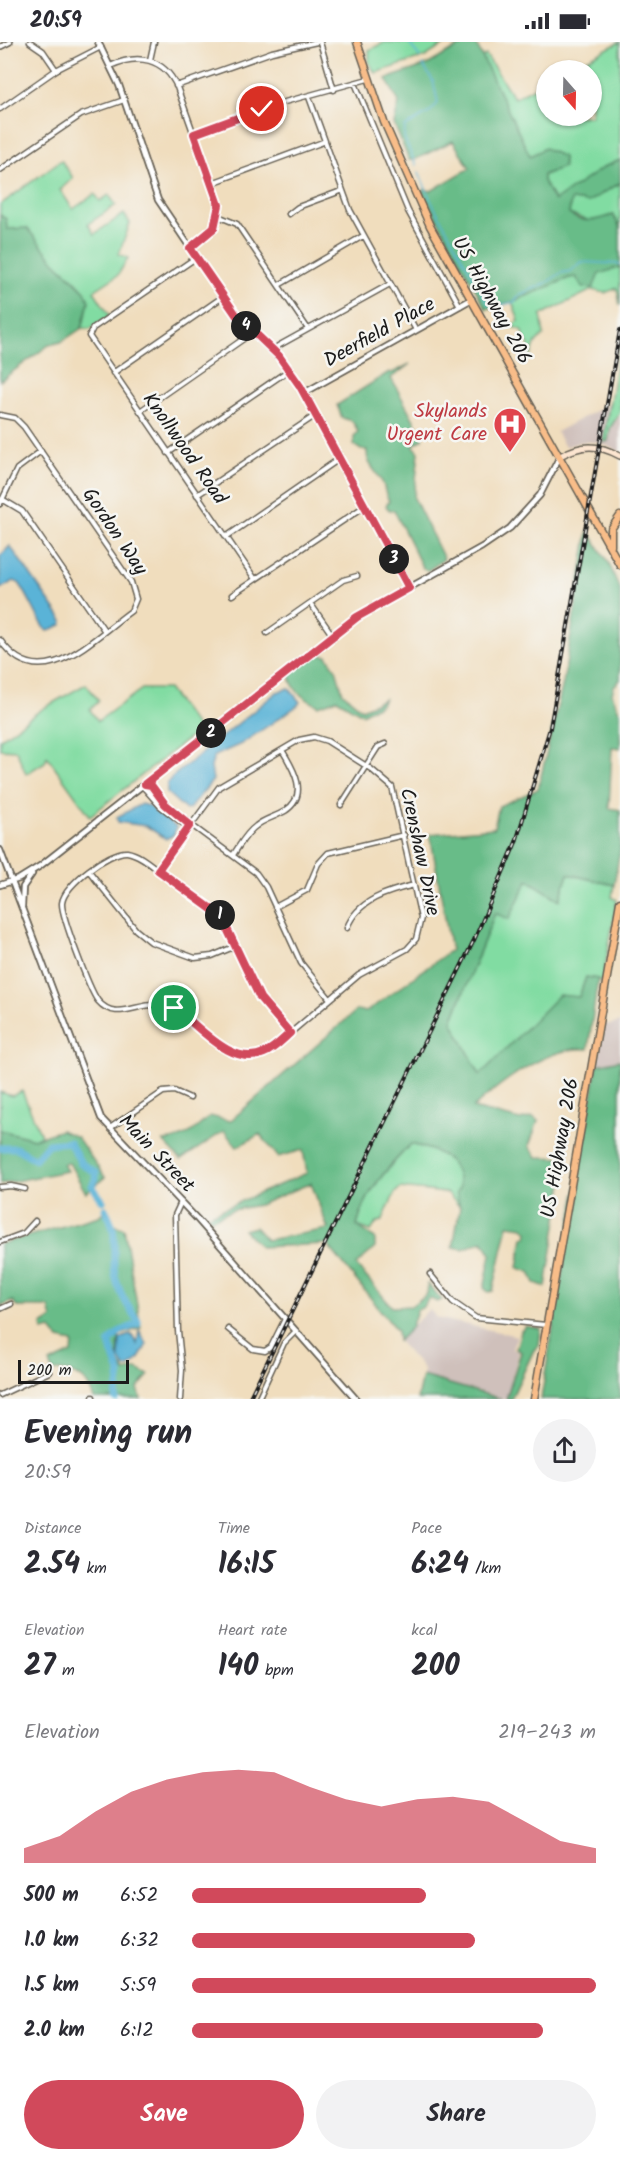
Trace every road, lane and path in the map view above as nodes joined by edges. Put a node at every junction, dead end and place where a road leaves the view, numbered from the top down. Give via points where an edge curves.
1 (10, 42) edge
2 (30, 42) edge
3 (154, 42) edge
4 (318, 42) edge
5 (357, 42) edge
6 (99, 45) edge
7 (0, 47) edge
8 (150, 60) junction
9 (110, 66) junction
10 (56, 70) junction
11 (368, 79) junction
12 (355, 83) junction
13 (176, 86) junction
14 (334, 90) junction
15 (309, 97) junction
16 (124, 100) junction
17 (0, 109) edge
18 (194, 134) junction
19 (323, 142) junction
20 (0, 170) edge
21 (212, 183) junction
22 (341, 191) junction
23 (289, 214) dead end
24 (218, 216) junction
25 (363, 236) junction
26 (190, 248) junction
27 (197, 257) junction
28 (390, 284) junction
29 (279, 285) junction
30 (224, 296) junction
31 (471, 299) junction
32 (460, 306) junction
33 (308, 329) junction
34 (416, 330) junction
35 (252, 333) junction
36 (274, 351) junction
37 (289, 370) junction
38 (113, 373) junction
39 (304, 393) junction
40 (140, 411) junction
41 (0, 415) edge
42 (316, 415) junction
43 (41, 451) junction
44 (168, 453) junction
45 (560, 456) junction
46 (620, 456) edge
47 (339, 459) junction
48 (197, 495) junction
49 (1, 501) edge
50 (365, 506) junction
51 (620, 516) edge
52 (226, 537) junction
53 (611, 547) junction
54 (620, 565) edge
55 (357, 576) dead end
56 (255, 579) junction
57 (409, 588) junction
58 (232, 595) dead end
59 (310, 603) junction
60 (104, 630) junction
61 (267, 633) dead end
62 (333, 636) junction
63 (0, 640) edge
64 (385, 744) dead end
65 (282, 750) junction
66 (366, 766) junction
67 (145, 784) junction
68 (341, 805) dead end
69 (190, 825) junction
70 (404, 835) junction
71 (0, 850) edge
72 (233, 855) junction
73 (35, 870) junction
74 (158, 870) junction
75 (89, 871) junction
76 (12, 882) junction
77 (0, 885) edge
78 (414, 885) junction
79 (620, 902) edge
80 (22, 907) junction
81 (275, 908) junction
82 (347, 928) dead end
83 (236, 946) junction
84 (330, 999) junction
85 (290, 1033) junction
86 (190, 1098) dead end
87 (109, 1128) junction
88 (0, 1187) edge
89 (25, 1190) dead end
90 (181, 1202) junction
91 (35, 1221) dead end
92 (0, 1242) edge
93 (430, 1274) dead end
94 (11, 1304) dead end
95 (0, 1309) edge
96 (285, 1319) junction
97 (546, 1325) junction
98 (228, 1329) dead end
99 (296, 1331) junction
100 (49, 1372) dead end
101 (0, 1395) edge
102 (180, 1399) edge
103 (258, 1399) edge
104 (356, 1399) edge
105 (534, 1399) edge

1 - 7 street
2 - 10 street via 43,51
3 - 8 street
4 - 13 street via 272,52
4 - 14 street
5 - 11 highway, US Highway 206
6 - 9 street
6 - 10 street
8 - 9 street via 134,58
8 - 13 street via 167,71
9 - 16 street
10 - 17 street
11 - 12 street
11 - 31 highway, US Highway 206 via 408,178
12 - 14 street
12 - 32 street via 404,201
13 - 18 street
14 - 15 street
15 - 18 street
15 - 19 street
16 - 20 street via 81,115
16 - 26 street via 156,194
18 - 21 street
19 - 21 street
19 - 22 street
21 - 24 street via 219,202
22 - 23 street
22 - 25 street
24 - 26 street via 210,232
24 - 29 street via 237,224
25 - 28 street
25 - 29 street
26 - 27 street
27 - 30 street
27 - 38 street, Knollwood Road via 93,328 89,335
28 - 33 street
28 - 34 street
29 - 33 street
30 - 35 street
30 - 38 street
31 - 32 street, Deerfield Place
31 - 45 highway, US Highway 206
32 - 34 street, Deerfield Place
33 - 36 street
34 - 39 street, Deerfield Place
35 - 36 street
35 - 40 street
36 - 37 street
37 - 39 street
37 - 44 street
38 - 40 street, Knollwood Road
39 - 42 street
40 - 44 street, Knollwood Road
41 - 43 street, Gordon Way via 19,421
42 - 47 street
42 - 48 street
43 - 49 street via 17,469
43 - 60 street, Gordon Way via 134,589 134,607
44 - 48 street, Knollwood Road
45 - 46 main road via 590,446
45 - 53 highway, US Highway 206
45 - 57 street via 540,495 516,522 482,547
47 - 50 street
47 - 52 street
48 - 52 street, Knollwood Road
49 - 60 street via 22,511
50 - 56 street
50 - 57 street
51 - 53 highway via 611,531
52 - 56 street, Knollwood Road
53 - 54 highway, US Highway 206
55 - 59 street via 343,580
56 - 58 street
57 - 62 street via 363,613
59 - 61 street
59 - 62 street
60 - 63 street, Gordon Way via 55,663 44,666 13,657
62 - 67 street
64 - 66 street via 378,747
65 - 66 street, Crenshaw Drive via 303,738 316,737
65 - 69 street, Crenshaw Drive via 219,787
65 - 72 street via 297,778 294,800 286,810 252,829
66 - 68 street
66 - 70 street, Crenshaw Drive via 392,787
67 - 69 street via 160,806
67 - 73 street
69 - 72 street
69 - 74 street, Crenshaw Drive
70 - 78 street, Crenshaw Drive
70 - 81 street via 331,852 318,864 307,890
71 - 76 street, Main Street
72 - 81 street via 261,879
73 - 76 street
73 - 80 street via 24,885
74 - 75 street, Crenshaw Drive via 137,855 125,852 110,855
74 - 83 street via 218,913
75 - 83 street via 136,930 151,942 195,958
75 - 85 street, Crenshaw Drive via 68,890 62,907 93,993 102,1005 120,1012 148,1004 169,1005 242,1056 265,1053
76 - 77 street
76 - 80 street, Main Street
78 - 82 street via 375,897
78 - 84 street, Crenshaw Drive via 421,918 414,943 359,975
79 - 97 highway, US Highway 206
80 - 87 street, Main Street via 97,1110
81 - 84 street via 304,969
83 - 85 street via 260,998
84 - 85 street, Crenshaw Drive
86 - 87 street via 164,1091
87 - 90 street, Main Street
88 - 89 street
90 - 96 street, Main Street
90 - 102 street via 175,1215
91 - 92 street via 24,1233
93 - 97 street via 453,1302 474,1317
94 - 95 street
96 - 98 street via 265,1351 255,1350
96 - 99 street, Main Street
97 - 105 highway, US Highway 206
99 - 103 street via 284,1343
99 - 104 street, Main Street
100 - 101 street

